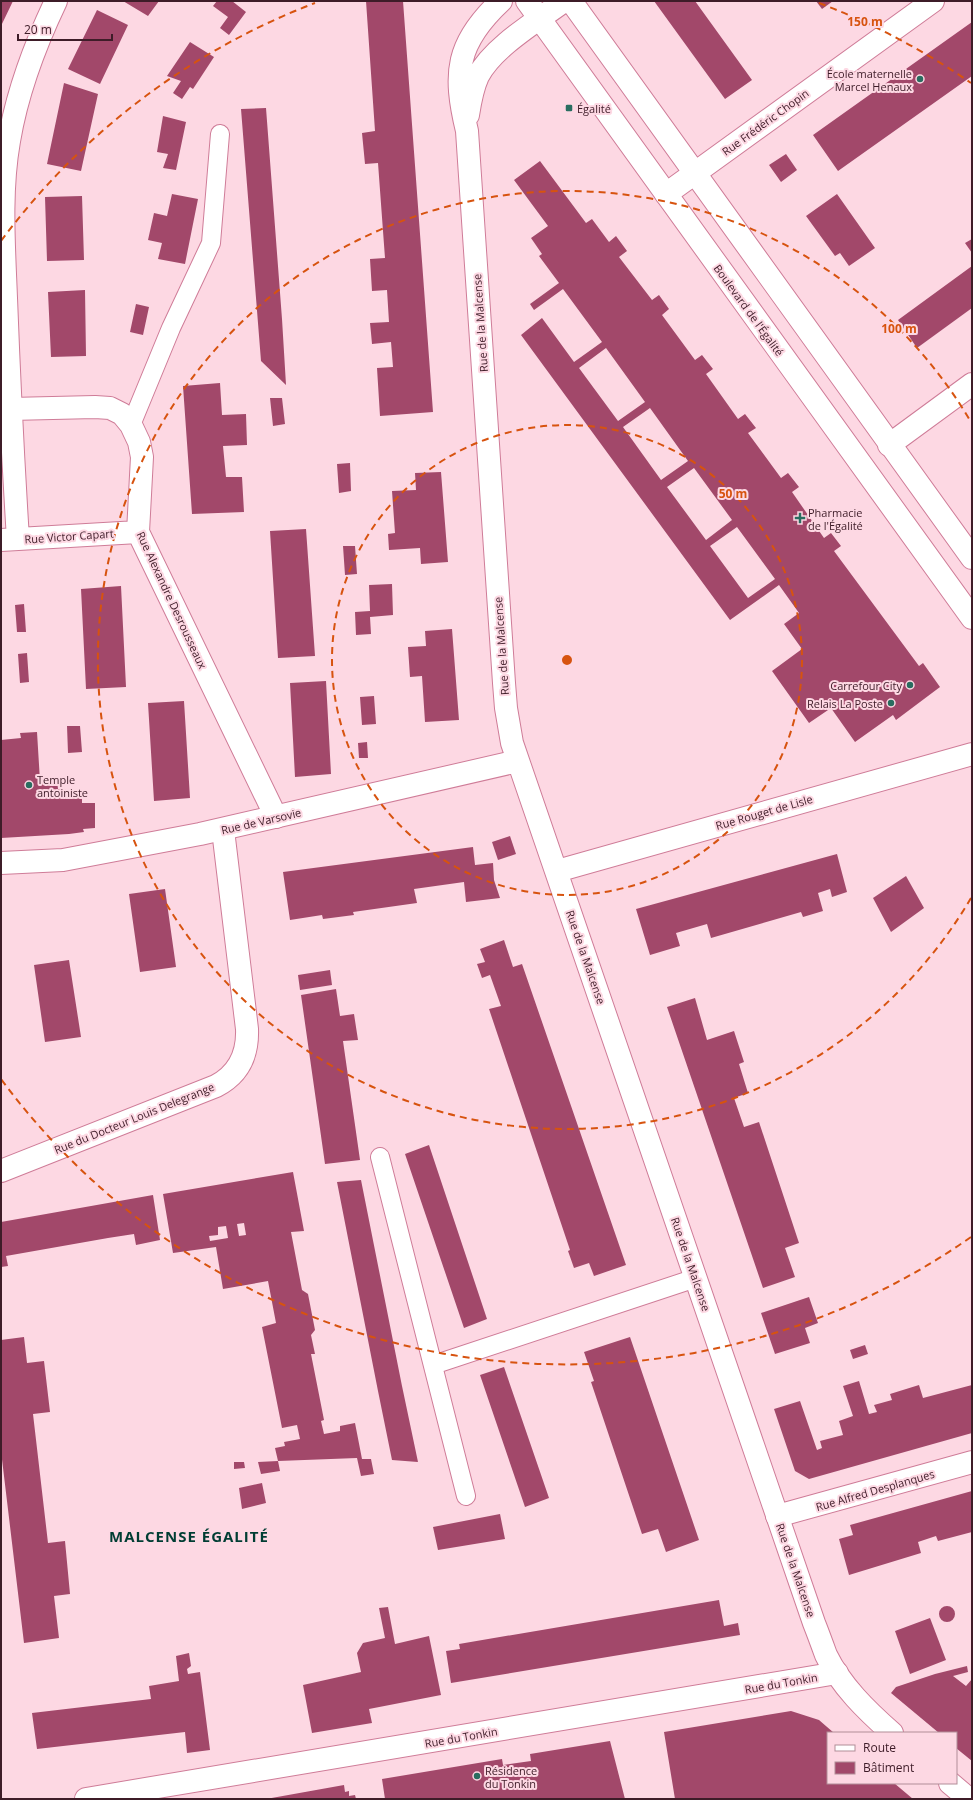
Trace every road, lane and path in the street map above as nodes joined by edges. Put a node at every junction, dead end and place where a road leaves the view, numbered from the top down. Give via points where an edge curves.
1 (56, 1) edge
2 (501, 1) edge
3 (528, 1) edge
4 (564, 1) edge
5 (570, 1) edge
6 (933, 1) edge
7 (540, 19) junction
8 (467, 131) junction
9 (220, 134) dead end
10 (694, 174) junction
11 (666, 194) junction
12 (972, 384) edge
13 (10, 410) junction
14 (131, 425) junction
15 (889, 445) junction
16 (138, 532) junction
17 (10, 540) edge
18 (972, 558) edge
19 (972, 618) edge
20 (972, 754) edge
21 (518, 761) junction
22 (276, 817) junction
23 (223, 830) junction
24 (1, 863) edge
25 (557, 871) junction
26 (380, 1157) dead end
27 (1, 1170) edge
28 (696, 1278) junction
29 (433, 1365) junction
30 (972, 1462) edge
31 (466, 1496) dead end
32 (777, 1516) junction
33 (837, 1673) junction
34 (891, 1732) edge
35 (951, 1784) edge
36 (95, 1798) edge
37 (969, 1799) edge

1 - 13 street via 19,97 8,142 3,202
2 - 8 street, Rue de la Malcense via 472,36 459,70 460,103
3 - 7 street, Boulevard de l'Égalité
4 - 7 street, Rue de la Malcense
5 - 10 street
6 - 10 street, Rue Frédéric Chopin
7 - 8 street, Rue de la Malcense via 499,50 478,76 471,94
7 - 11 street, Boulevard de l'Égalité
8 - 21 street, Rue de la Malcense via 504,683 509,727
9 - 14 lane via 211,242 171,328
10 - 11 street, Rue Frédéric Chopin
10 - 15 street
11 - 19 street, Boulevard de l'Égalité
12 - 15 street
13 - 14 street, Rue Alexandre Desrousseaux via 110,408 122,414
13 - 17 street
14 - 16 street, Rue Alexandre Desrousseaux via 139,442 142,457
15 - 18 street
16 - 17 street, Rue Victor Capart
16 - 22 street, Rue Alexandre Desrousseaux
20 - 25 street, Rue Rouget de Lisle
21 - 22 street, Rue de Varsovie
21 - 25 street, Rue de la Malcense
22 - 23 street, Rue de Varsovie
23 - 24 street, Rue de Varsovie via 62,860
23 - 27 street, Rue du Docteur Louis Delegrange via 247,1029 248,1043 240,1065 225,1081 216,1086
25 - 28 street, Rue de la Malcense
26 - 29 lane
28 - 29 lane
28 - 32 street, Rue de la Malcense
29 - 31 lane
30 - 32 street, Rue Alfred Desplanques
32 - 33 street, Rue de la Malcense via 814,1623
33 - 34 street, Rue de la Malcense via 861,1704
33 - 36 street, Rue du Tonkin
35 - 37 street

